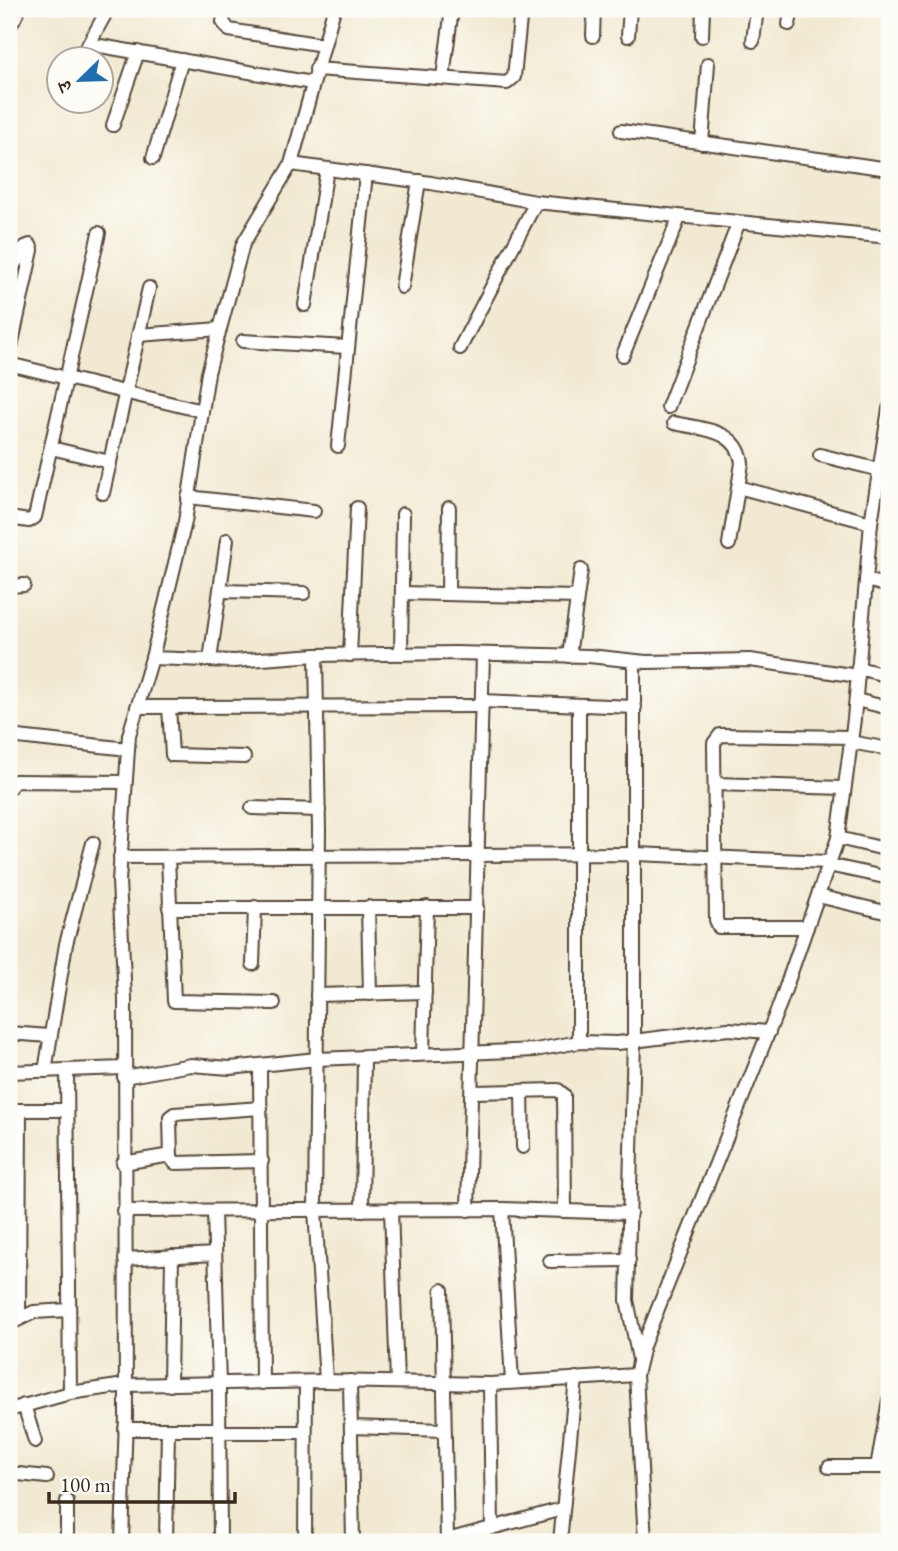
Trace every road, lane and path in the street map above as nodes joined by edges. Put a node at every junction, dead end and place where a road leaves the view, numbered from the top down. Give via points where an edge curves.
1 (108, 9) edge
2 (225, 9) edge
3 (334, 9) edge
4 (452, 9) edge
5 (521, 9) edge
6 (528, 9) edge
7 (552, 9) edge
8 (594, 9) edge
9 (629, 9) edge
10 (704, 9) edge
11 (757, 9) edge
12 (792, 9) edge
13 (789, 24) dead end
14 (593, 36) dead end
15 (628, 36) dead end
16 (702, 36) dead end
17 (753, 41) dead end
18 (89, 44) joint
19 (323, 45) junction
20 (138, 52) junction
21 (182, 60) junction
22 (708, 64) dead end
23 (316, 69) junction
24 (443, 76) junction
25 (312, 82) junction
26 (113, 125) dead end
27 (621, 131) dead end
28 (702, 143) junction
29 (153, 158) dead end
30 (291, 164) junction
31 (327, 169) junction
32 (889, 169) edge
33 (366, 174) junction
34 (419, 181) junction
35 (536, 202) junction
36 (679, 218) junction
37 (738, 224) junction
38 (99, 233) dead end
39 (889, 237) edge
40 (9, 244) edge
41 (22, 251) junction
42 (9, 273) edge
43 (402, 287) dead end
44 (149, 288) dead end
45 (305, 305) dead end
46 (220, 329) junction
47 (138, 335) junction
48 (243, 341) dead end
49 (347, 347) junction
50 (460, 348) dead end
51 (624, 355) dead end
52 (9, 356) edge
53 (9, 364) edge
54 (66, 378) junction
55 (125, 393) junction
56 (668, 407) dead end
57 (889, 409) edge
58 (202, 411) junction
59 (674, 424) dead end
60 (338, 446) dead end
61 (51, 448) junction
62 (820, 455) dead end
63 (110, 463) junction
64 (880, 470) junction
65 (738, 488) junction
66 (103, 493) dead end
67 (188, 497) junction
68 (357, 508) dead end
69 (449, 508) dead end
70 (314, 511) dead end
71 (403, 514) dead end
72 (9, 518) edge
73 (871, 523) junction
74 (227, 540) dead end
75 (729, 544) dead end
76 (581, 570) dead end
77 (866, 580) junction
78 (24, 585) dead end
79 (9, 586) edge
80 (889, 586) edge
81 (220, 591) junction
82 (304, 593) dead end
83 (402, 593) junction
84 (448, 594) junction
85 (577, 597) junction
86 (401, 654) junction
87 (483, 654) junction
88 (316, 655) junction
89 (350, 655) junction
90 (569, 656) junction
91 (152, 658) junction
92 (210, 660) junction
93 (634, 661) junction
94 (858, 672) junction
95 (889, 676) edge
96 (856, 699) junction
97 (482, 704) junction
98 (579, 705) junction
99 (137, 707) junction
100 (169, 707) junction
101 (317, 707) junction
102 (635, 707) junction
103 (889, 708) edge
104 (9, 736) edge
105 (850, 740) junction
106 (128, 749) junction
107 (889, 749) edge
108 (244, 757) dead end
109 (125, 782) junction
110 (715, 784) junction
111 (9, 788) edge
112 (844, 788) junction
113 (252, 808) dead end
114 (319, 810) junction
115 (838, 838) junction
116 (93, 843) dead end
117 (889, 850) edge
118 (636, 854) junction
119 (478, 855) junction
120 (578, 856) junction
121 (120, 857) junction
122 (168, 857) junction
123 (319, 857) junction
124 (715, 858) junction
125 (829, 864) junction
126 (889, 878) edge
127 (818, 896) junction
128 (318, 906) junction
129 (368, 906) junction
130 (255, 907) junction
131 (427, 907) junction
132 (169, 908) junction
133 (477, 908) junction
134 (889, 913) edge
135 (807, 928) junction
136 (253, 964) dead end
137 (425, 992) junction
138 (370, 994) junction
139 (317, 995) junction
140 (274, 1003) dead end
141 (769, 1032) junction
142 (9, 1033) edge
143 (49, 1036) junction
144 (634, 1040) junction
145 (579, 1042) junction
146 (474, 1050) junction
147 (423, 1053) junction
148 (364, 1056) junction
149 (317, 1059) junction
150 (260, 1066) junction
151 (45, 1071) junction
152 (66, 1071) junction
153 (9, 1072) edge
154 (124, 1072) junction
155 (522, 1091) junction
156 (472, 1092) junction
157 (261, 1108) junction
158 (14, 1110) edge
159 (68, 1110) junction
160 (523, 1147) dead end
161 (171, 1155) junction
162 (262, 1161) junction
163 (123, 1163) junction
164 (391, 1209) junction
165 (468, 1209) junction
166 (502, 1209) junction
167 (262, 1210) junction
168 (315, 1210) junction
169 (362, 1210) junction
170 (123, 1211) junction
171 (214, 1211) junction
172 (565, 1211) junction
173 (630, 1213) junction
174 (215, 1254) junction
175 (172, 1256) junction
176 (125, 1259) junction
177 (629, 1260) junction
178 (550, 1261) dead end
179 (442, 1290) dead end
180 (69, 1310) junction
181 (14, 1315) edge
182 (637, 1368) junction
183 (576, 1378) junction
184 (326, 1381) junction
185 (350, 1381) junction
186 (306, 1382) junction
187 (397, 1382) junction
188 (512, 1382) junction
189 (262, 1383) junction
190 (443, 1383) junction
191 (490, 1384) junction
192 (125, 1385) junction
193 (170, 1385) junction
194 (219, 1385) junction
195 (70, 1393) junction
196 (889, 1400) edge
197 (24, 1405) junction
198 (9, 1410) edge
199 (351, 1427) junction
200 (125, 1429) junction
201 (168, 1429) junction
202 (219, 1430) junction
203 (444, 1430) junction
204 (305, 1432) junction
205 (35, 1441) dead end
206 (829, 1467) dead end
207 (883, 1467) edge
208 (9, 1473) edge
209 (47, 1477) dead end
210 (67, 1502) dead end
211 (562, 1509) junction
212 (492, 1528) junction
213 (447, 1541) edge
214 (67, 1542) edge
215 (122, 1542) edge
216 (166, 1542) edge
217 (220, 1542) edge
218 (305, 1542) edge
219 (353, 1542) edge
220 (560, 1542) edge
221 (645, 1542) edge

1 - 18 street
2 - 19 street via 223,22 229,30
3 - 19 street
4 - 24 street
5 - 24 street via 511,81
6 - 7 street
8 - 14 street
9 - 15 street
10 - 16 street
11 - 17 street
12 - 13 street
18 - 20 street
19 - 23 street
20 - 21 street
20 - 26 street
21 - 25 street
21 - 29 street
22 - 28 street
23 - 24 street
23 - 25 street
25 - 30 street
27 - 28 street
28 - 32 street
30 - 31 street
30 - 46 street via 243,244
31 - 33 street
31 - 45 street
33 - 34 street
33 - 49 street
34 - 35 street
34 - 43 street
35 - 36 street
35 - 50 street
36 - 37 street
36 - 51 street
37 - 39 street
37 - 56 street
38 - 54 street
40 - 41 street
41 - 42 street
41 - 52 street via 27,245 32,247
44 - 47 street
46 - 47 street
46 - 58 street
47 - 55 street
48 - 49 street
49 - 60 street
53 - 54 street
54 - 55 street
54 - 61 street
55 - 58 street
55 - 63 street
57 - 64 street
58 - 67 street
59 - 65 street via 730,438 741,456
61 - 63 street
61 - 72 street via 35,517 29,521
62 - 64 street
63 - 66 street
64 - 73 street
65 - 73 street
65 - 75 street
67 - 70 street
67 - 91 street
68 - 89 street
69 - 84 street
71 - 83 street
73 - 77 street
74 - 81 street
76 - 85 street
77 - 80 street
77 - 94 street
78 - 79 street
81 - 82 street
81 - 92 street
83 - 84 street
83 - 86 street
84 - 85 street
85 - 90 street
86 - 87 street
86 - 89 street
87 - 90 street
87 - 97 street
88 - 89 street
88 - 92 street
88 - 101 street
90 - 93 street
91 - 92 street
91 - 99 street
93 - 94 street via 750,660
93 - 102 street
94 - 95 street
94 - 96 street
96 - 103 street
96 - 105 street
97 - 98 street
97 - 101 street
97 - 119 street
98 - 102 street
98 - 120 street
99 - 100 street
99 - 106 street
100 - 101 street
100 - 108 street via 172,755
101 - 114 street
102 - 118 street
104 - 106 street
105 - 107 street
105 - 110 street via 720,736 714,743
105 - 112 street
106 - 109 street
109 - 111 street via 15,781
109 - 121 street
110 - 112 street
110 - 124 street
112 - 115 street
113 - 114 street
114 - 123 street
115 - 117 street
115 - 125 street
116 - 143 street via 66,944
118 - 120 street
118 - 124 street
118 - 144 street
119 - 120 street
119 - 123 street
119 - 133 street
120 - 145 street
121 - 122 street
121 - 154 street
122 - 123 street
122 - 132 street
123 - 128 street
124 - 125 street
124 - 135 street via 719,927
125 - 126 street
125 - 127 street
127 - 134 street
127 - 135 street
128 - 129 street
128 - 130 street
128 - 139 street
129 - 131 street
129 - 138 street
130 - 132 street
130 - 136 street
131 - 133 street
131 - 137 street
132 - 140 street via 174,1001
133 - 146 street
135 - 141 street
137 - 138 street
137 - 147 street
138 - 139 street
139 - 149 street
141 - 144 street via 728,1030
141 - 182 street
142 - 143 street
143 - 151 street
144 - 145 street
144 - 173 street
145 - 146 street via 535,1050
146 - 147 street
146 - 156 street
147 - 148 street
148 - 149 street
148 - 169 street
149 - 150 street
149 - 168 street
150 - 154 street via 191,1065
150 - 157 street
151 - 152 street
151 - 153 street
152 - 154 street
152 - 159 street
154 - 163 street
155 - 156 street
155 - 160 street
155 - 172 street via 558,1090 564,1095
156 - 165 street
157 - 161 street via 171,1115
157 - 162 street
158 - 159 street
158 - 181 street
159 - 180 street
161 - 162 street via 175,1163
161 - 163 street
162 - 167 street
163 - 170 street
164 - 165 street
164 - 169 street
164 - 187 street
165 - 166 street
166 - 172 street
166 - 188 street
167 - 168 street
167 - 171 street
167 - 189 street
168 - 169 street
168 - 184 street
170 - 171 street
170 - 176 street
171 - 174 street
172 - 173 street
173 - 177 street
174 - 175 street
174 - 194 street
175 - 176 street
175 - 193 street
176 - 192 street
177 - 178 street
177 - 182 street via 627,1300
179 - 190 street
180 - 181 street
180 - 195 street
182 - 183 street
182 - 221 street
183 - 188 street
183 - 211 street
184 - 185 street
184 - 186 street
185 - 187 street
185 - 199 street
186 - 189 street
186 - 204 street
187 - 190 street
188 - 191 street
189 - 194 street
190 - 191 street
190 - 203 street
191 - 212 street
192 - 193 street
192 - 195 street
192 - 200 street
193 - 194 street
194 - 202 street
195 - 197 street
196 - 207 street
197 - 198 street
197 - 205 street
199 - 203 street
199 - 219 street
200 - 201 street
200 - 215 street
201 - 202 street
201 - 216 street
202 - 204 street
202 - 217 street
203 - 213 street
204 - 218 street
206 - 207 street
208 - 209 street
210 - 214 street
211 - 212 street
211 - 220 street
212 - 213 street

